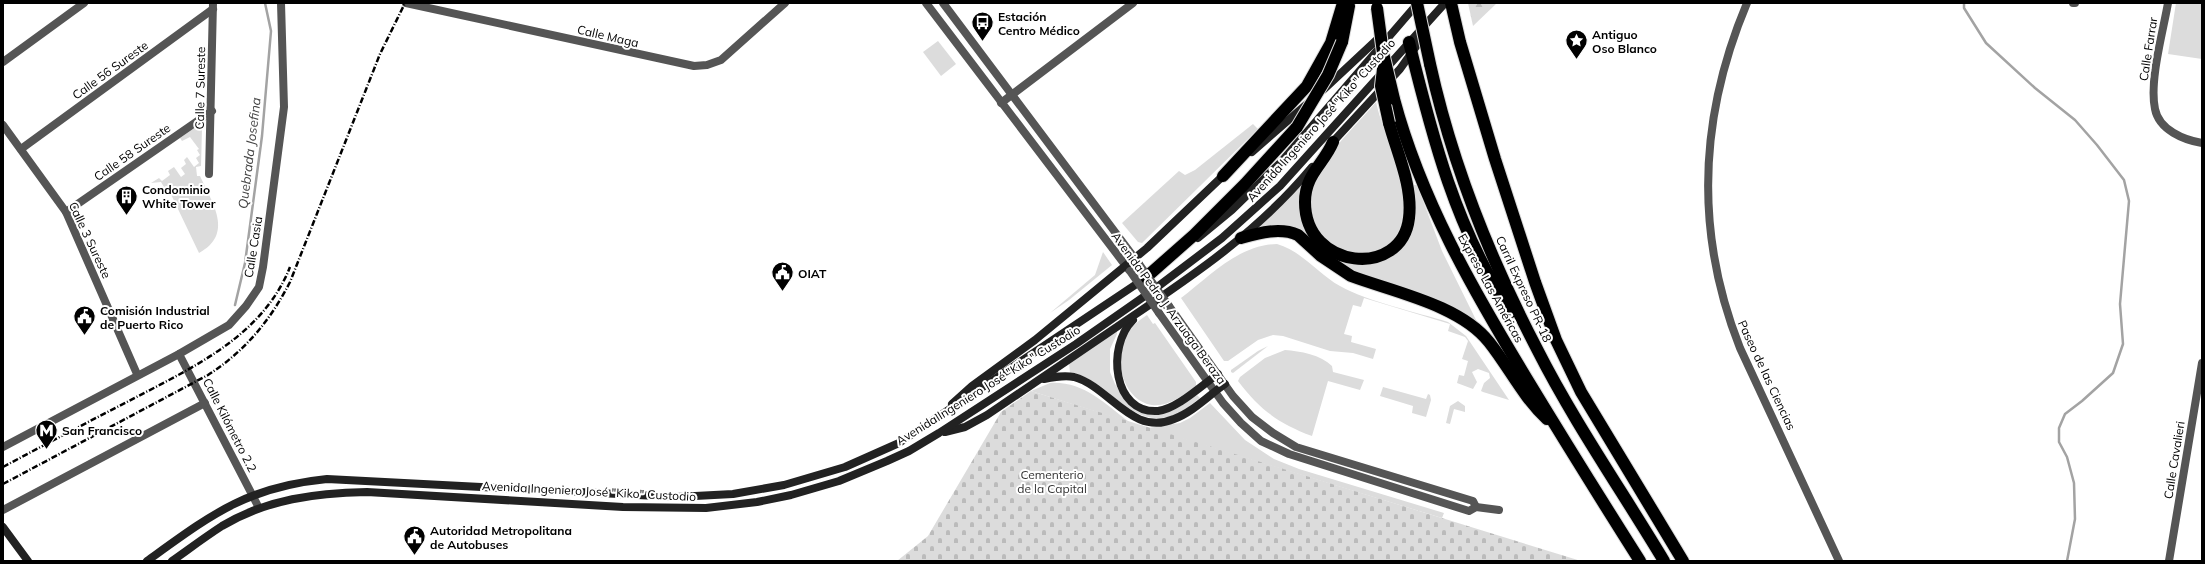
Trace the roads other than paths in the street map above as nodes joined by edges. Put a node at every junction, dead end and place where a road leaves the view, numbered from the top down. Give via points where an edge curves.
1 (84, 3) edge
2 (281, 3) edge
3 (406, 3) edge
4 (786, 3) edge
5 (926, 3) edge
6 (943, 3) edge
7 (1133, 3) edge
8 (1343, 3) edge
9 (1350, 3) edge
10 (1417, 3) edge
11 (1747, 3) edge
12 (2168, 3) edge
13 (1446, 4) edge
14 (1376, 5) edge
15 (213, 6) edge
16 (1407, 14) junction
17 (1410, 47) junction
18 (1384, 58) junction
19 (3, 62) edge
20 (1012, 95) junction
21 (1002, 103) junction
22 (212, 111) junction
23 (3, 125) edge
24 (1333, 142) junction
25 (2202, 143) edge
26 (21, 149) junction
27 (209, 174) dead end
28 (1223, 176) junction
29 (66, 212) junction
30 (1241, 238) junction
31 (1137, 261) junction
32 (1127, 269) junction
33 (1143, 280) junction
34 (1147, 307) junction
35 (1537, 349) junction
36 (179, 354) junction
37 (2202, 363) edge
38 (138, 374) junction
39 (1218, 374) junction
40 (1039, 380) junction
41 (1208, 381) junction
42 (1225, 384) junction
43 (1215, 391) junction
44 (205, 403) junction
45 (937, 417) junction
46 (1557, 428) junction
47 (939, 433) junction
48 (3, 447) edge
49 (252, 495) junction
50 (1476, 507) junction
51 (259, 508) junction
52 (3, 510) edge
53 (1499, 510) dead end
54 (3, 527) edge
55 (28, 561) edge
56 (147, 561) edge
57 (172, 561) edge
58 (1640, 561) edge
59 (1664, 561) edge
60 (1683, 561) edge
61 (1838, 561) edge
62 (2169, 561) edge

1 - 19 street
2 - 36 street, Calle Casia via 284,107 259,287 229,325
3 - 4 street, Calle Maga via 694,66 721,60
5 - 21 street, Avenida Pedro J. Arzuaga Beraza
6 - 20 street, Avenida Pedro J. Arzuaga Beraza
7 - 20 street
8 - 28 highway via 1331,43 1307,86
9 - 33 highway, bridge via 1342,42 1328,75 1296,127 1245,184 1194,235
10 - 16 main road, Avenida Ingeniero José "Kiko" Custodio
10 - 35 highway, Carril Expreso PR-18, bridge via 1447,131 1473,209 1506,288
11 - 61 street, Paseo de las Ciencias via 1719,88 1711,129 1707,182 1715,272 1740,348
12 - 25 street, Calle Farrar via 2154,83 2155,110 2165,126 2179,137
13 - 17 main road, Avenida Ingeniero José "Kiko" Custodio
13 - 60 highway via 1556,340 1581,392
14 - 18 highway, Expreso Las Américas, bridge
15 - 22 street, Calle 7 Sureste
15 - 26 street, Calle 56 Sureste
16 - 28 main road
16 - 33 main road, Avenida Ingeniero José "Kiko" Custodio via 1281,162 1232,210
17 - 24 main road via 1400,69
17 - 35 highway via 1435,142 1462,222 1494,286
17 - 47 main road, Avenida Ingeniero José "Kiko" Custodio via 1280,186 1222,238 1152,292
18 - 24 highway, bridge via 1381,86 1408,190 1409,216 1400,241 1380,255 1361,259 1337,254 1321,244 1308,222 1305,201 1307,188 1313,173
18 - 46 highway, Expreso Las Américas, bridge via 1412,159 1451,247
20 - 21 street
20 - 31 street, Avenida Pedro J. Arzuaga Beraza
21 - 32 street, Avenida Pedro J. Arzuaga Beraza
22 - 27 street, Calle 7 Sureste
22 - 29 street, Calle 58 Sureste
23 - 26 street, Calle 3 Sureste
24 - 30 main road via 1296,185
26 - 29 street, Calle 3 Sureste
28 - 31 main road
29 - 38 street, Calle 3 Sureste
30 - 34 main road
30 - 46 highway via 1268,232 1291,232 1339,270 1438,306 1464,320 1488,341 1534,407
31 - 32 main road
31 - 39 street, Avenida Pedro J. Arzuaga Beraza, bridge
32 - 41 street, Avenida Pedro J. Arzuaga Beraza, bridge
32 - 45 main road via 972,386
33 - 45 main road, Avenida Ingeniero José "Kiko" Custodio
34 - 40 main road
34 - 41 main road via 1124,332 1117,346 1115,362 1118,378 1129,398 1141,408 1158,411 1185,399
35 - 59 highway, Carril Expreso PR-18
36 - 38 street, Calle Casia
36 - 44 street, Calle Kilómetro 2.2
37 - 62 street, Calle Cavalieri
38 - 48 street, Calle Casia
39 - 41 main road
39 - 42 street, Avenida Pedro J. Arzuaga Beraza
40 - 43 main road via 1059,376 1075,378 1131,415 1158,423 1175,419
40 - 47 main road via 965,427
41 - 43 street, Avenida Pedro J. Arzuaga Beraza
42 - 43 main road
42 - 50 street, Avenida Pedro J. Arzuaga Beraza via 1252,417 1296,447 1473,501
43 - 50 street, Avenida Pedro J. Arzuaga Beraza via 1241,423 1261,441 1288,454 1469,511
44 - 49 street, Calle Kilómetro 2.2
44 - 52 street
45 - 49 main road, Avenida Ingeniero José "Kiko" Custodio via 899,443 845,466 784,485 733,494 699,497 617,495 327,479 269,489
46 - 58 highway, Expreso Las Américas
47 - 51 main road, Avenida Ingeniero José "Kiko" Custodio via 909,451 839,481 791,495 735,505 666,508 367,492 297,497
49 - 51 street, Calle Kilómetro 2.2
49 - 56 main road via 206,519
50 - 53 street, Avenida Pedro J. Arzuaga Beraza
51 - 57 main road, Avenida Ingeniero José "Kiko" Custodio via 223,525
54 - 55 main road

